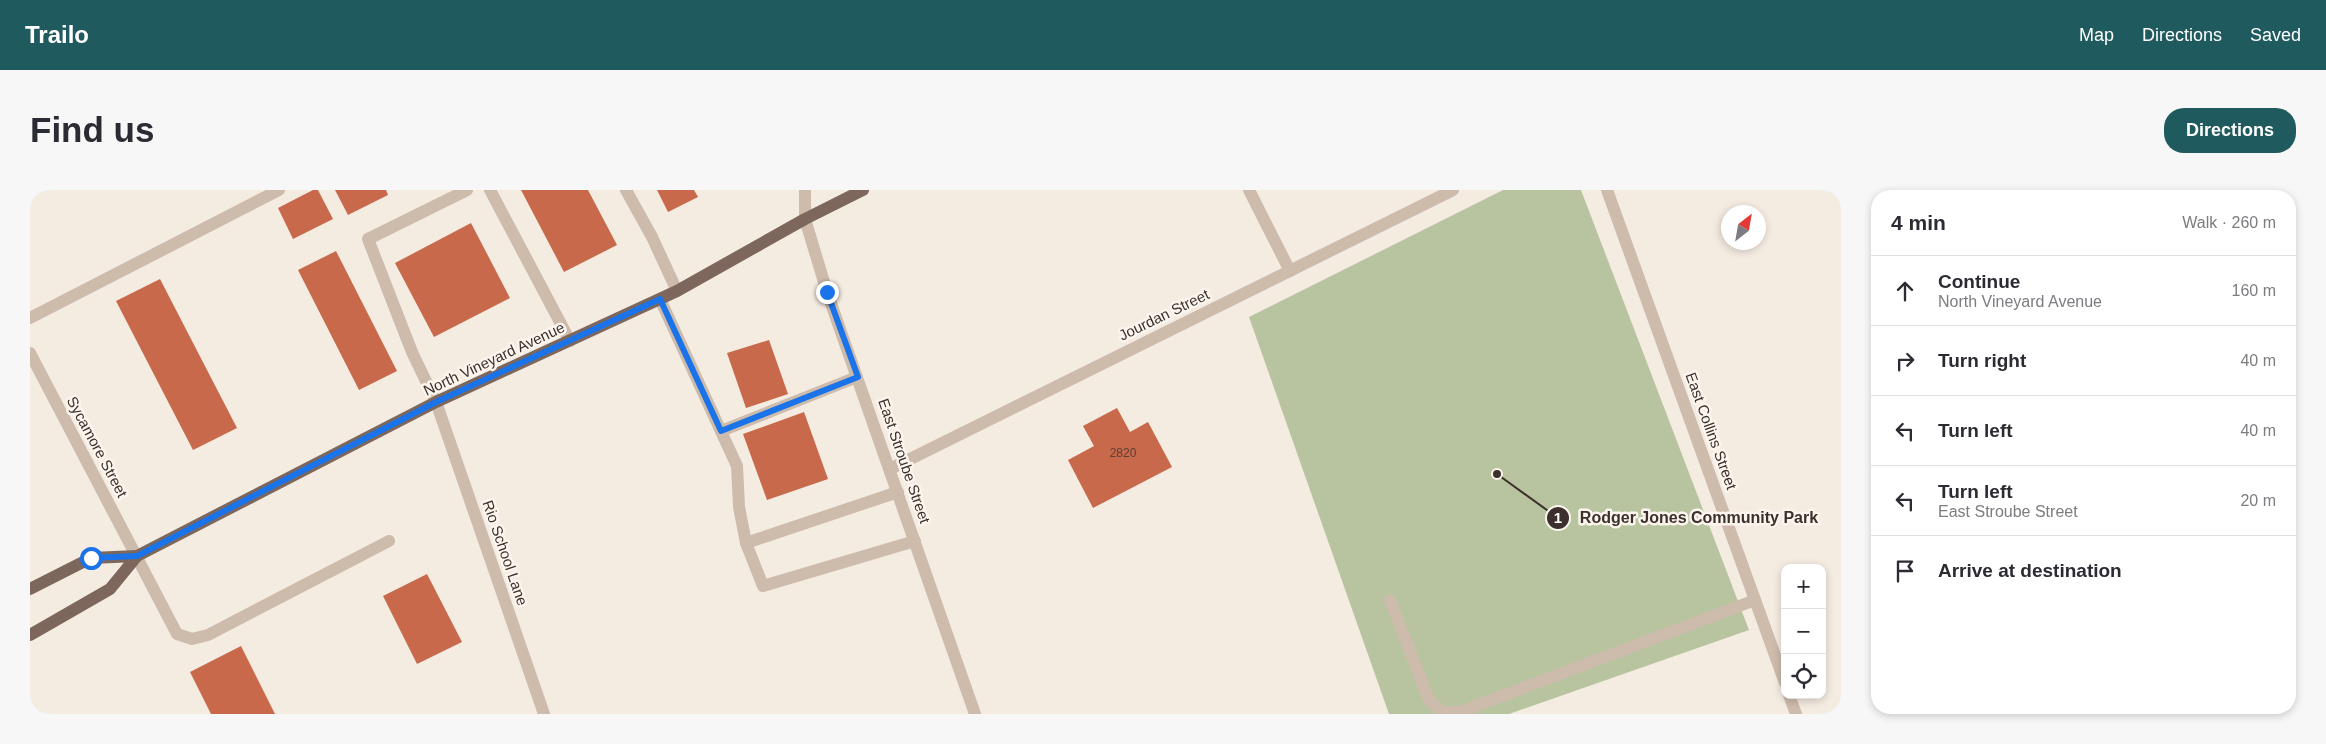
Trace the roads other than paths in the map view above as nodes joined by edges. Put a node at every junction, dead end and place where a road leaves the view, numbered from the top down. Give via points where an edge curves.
1 (279, 190) edge
2 (467, 190) edge
3 (490, 190) edge
4 (626, 190) edge
5 (805, 190) edge
6 (863, 190) edge
7 (1249, 190) edge
8 (1453, 190) edge
9 (1607, 190) edge
10 (805, 219) junction
11 (1290, 271) junction
12 (677, 291) junction
13 (660, 299) junction
14 (30, 318) edge
15 (570, 341) junction
16 (30, 353) edge
17 (858, 377) junction
18 (436, 402) junction
19 (721, 431) junction
20 (890, 470) junction
21 (898, 492) junction
22 (389, 541) dead end
23 (915, 541) junction
24 (746, 543) junction
25 (137, 556) junction
26 (30, 589) edge
27 (1390, 600) dead end
28 (1755, 600) junction
29 (30, 635) edge
30 (1781, 672) edge
31 (1790, 699) edge
32 (544, 714) edge
33 (975, 714) edge
34 (1796, 714) edge

1 - 14 street
2 - 18 street, Rio School Lane via 368,239 412,352
3 - 15 street
4 - 12 street
5 - 10 street, East Stroube Street
6 - 10 main road, North Vineyard Avenue
7 - 11 street
8 - 11 street, Jourdan Street
9 - 28 street, East Collins Street
10 - 12 main road, North Vineyard Avenue
10 - 17 street, East Stroube Street
11 - 20 street, Jourdan Street
12 - 13 main road, North Vineyard Avenue
13 - 15 main road, North Vineyard Avenue
13 - 19 street
15 - 18 main road, North Vineyard Avenue
16 - 25 street, Sycamore Street
17 - 19 street
17 - 20 street, East Stroube Street
18 - 25 main road, North Vineyard Avenue
18 - 32 street, Rio School Lane
19 - 24 street via 737,466 739,507
20 - 21 street, East Stroube Street
21 - 23 street, East Stroube Street
21 - 24 street
22 - 25 street, Sycamore Street via 208,635 192,639 177,634
23 - 24 street via 763,586
23 - 33 street, East Stroube Street
25 - 26 main road, North Vineyard Avenue via 91,558
25 - 29 main road, North Vineyard Avenue via 110,589
27 - 28 street via 1429,700 1442,712 1460,712
28 - 30 street, East Collins Street
31 - 34 street

